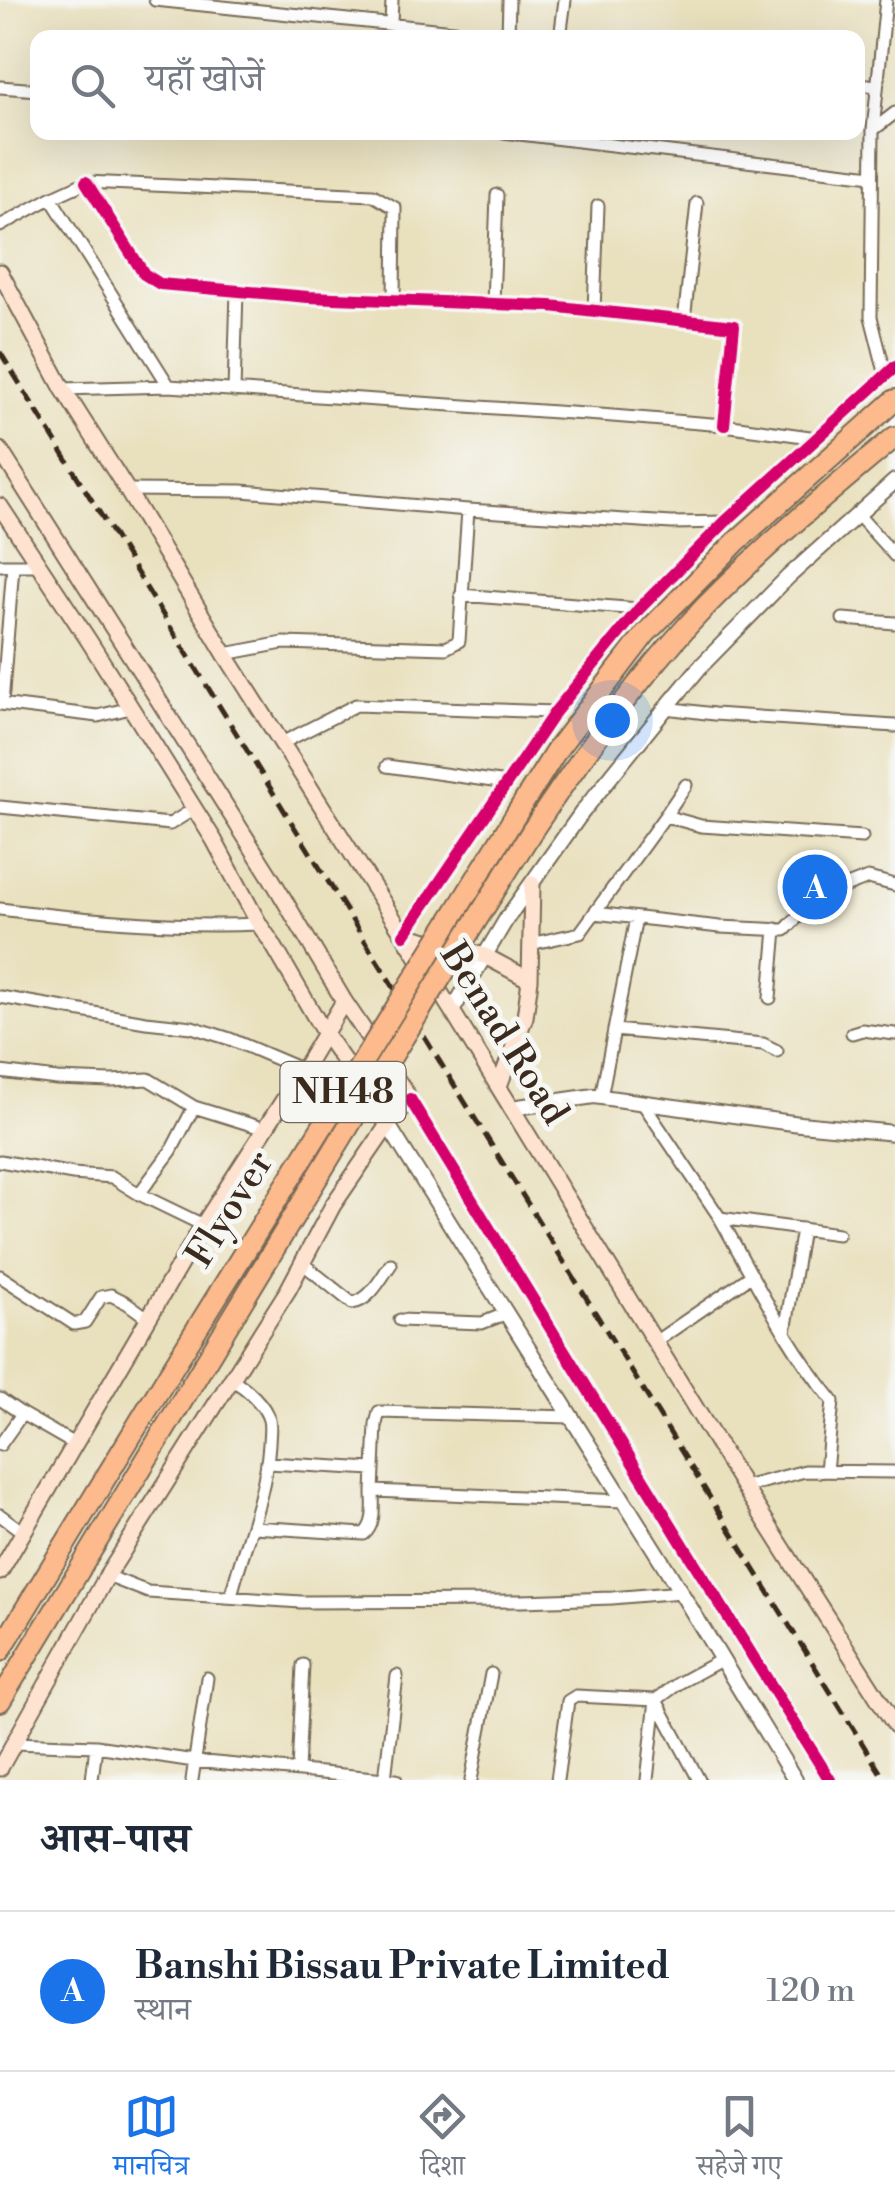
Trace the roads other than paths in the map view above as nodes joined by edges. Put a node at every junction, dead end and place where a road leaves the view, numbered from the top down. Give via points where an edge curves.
1 (156, 0) edge
2 (392, 0) edge
3 (508, 0) edge
4 (564, 0) edge
5 (886, 0) edge
6 (274, 6) edge
7 (392, 24) junction
8 (448, 30) edge
9 (513, 30) edge
10 (561, 30) edge
11 (865, 85) edge
12 (877, 86) junction
13 (0, 87) edge
14 (30, 89) edge
15 (895, 113) edge
16 (873, 130) junction
17 (570, 140) edge
18 (872, 176) junction
19 (86, 182) junction
20 (496, 195) dead end
21 (51, 198) junction
22 (697, 204) dead end
23 (598, 206) dead end
24 (0, 226) edge
25 (0, 272) edge
26 (236, 291) junction
27 (394, 300) junction
28 (494, 304) junction
29 (594, 311) junction
30 (684, 321) junction
31 (891, 372) edge
32 (170, 386) junction
33 (63, 389) junction
34 (234, 390) junction
35 (895, 400) edge
36 (724, 425) junction
37 (895, 437) edge
38 (817, 438) junction
39 (0, 450) edge
40 (895, 480) edge
41 (127, 490) junction
42 (0, 506) edge
43 (468, 510) junction
44 (858, 515) junction
45 (725, 522) junction
46 (895, 556) edge
47 (38, 564) junction
48 (7, 565) edge
49 (461, 595) junction
50 (639, 609) junction
51 (843, 620) dead end
52 (895, 623) edge
53 (225, 654) junction
54 (1, 704) edge
55 (130, 708) junction
56 (666, 708) junction
57 (555, 712) junction
58 (895, 726) edge
59 (282, 742) junction
60 (387, 766) dead end
61 (507, 783) junction
62 (686, 785) dead end
63 (0, 807) edge
64 (194, 810) junction
65 (665, 816) junction
66 (862, 837) dead end
67 (532, 884) junction
68 (895, 885) edge
69 (0, 909) edge
70 (594, 913) junction
71 (636, 918) junction
72 (259, 924) junction
73 (776, 930) junction
74 (404, 935) junction
75 (530, 944) junction
76 (484, 956) junction
77 (530, 980) junction
78 (0, 996) edge
79 (770, 998) dead end
80 (344, 1001) junction
81 (452, 1011) junction
82 (614, 1030) junction
83 (852, 1033) dead end
84 (325, 1034) junction
85 (895, 1034) edge
86 (777, 1051) dead end
87 (303, 1070) junction
88 (0, 1072) edge
89 (499, 1086) junction
90 (601, 1097) junction
91 (410, 1099) junction
92 (642, 1102) junction
93 (194, 1107) junction
94 (512, 1108) junction
95 (388, 1125) junction
96 (264, 1129) junction
97 (895, 1133) edge
98 (0, 1161) edge
99 (139, 1194) junction
100 (720, 1218) junction
101 (203, 1225) junction
102 (802, 1229) junction
103 (838, 1234) dead end
104 (302, 1263) junction
105 (391, 1264) dead end
106 (752, 1275) junction
107 (0, 1276) edge
108 (505, 1314) junction
109 (149, 1319) junction
110 (400, 1320) dead end
111 (784, 1332) junction
112 (655, 1342) junction
113 (232, 1380) junction
114 (0, 1399) edge
115 (22, 1414) junction
116 (571, 1417) junction
117 (0, 1444) edge
118 (76, 1445) junction
119 (268, 1464) junction
120 (373, 1469) junction
121 (826, 1472) junction
122 (895, 1472) edge
123 (744, 1487) junction
124 (373, 1490) junction
125 (624, 1501) junction
126 (0, 1515) edge
127 (254, 1527) junction
128 (23, 1532) junction
129 (0, 1572) edge
130 (107, 1576) junction
131 (681, 1592) junction
132 (231, 1596) junction
133 (0, 1651) edge
134 (721, 1660) junction
135 (303, 1666) dead end
136 (491, 1674) dead end
137 (396, 1676) dead end
138 (207, 1678) dead end
139 (0, 1700) edge
140 (656, 1700) junction
141 (895, 1726) edge
142 (14, 1744) junction
143 (96, 1746) junction
144 (194, 1761) junction
145 (0, 1768) edge
146 (298, 1771) junction
147 (385, 1779) edge
148 (92, 1780) edge
149 (192, 1780) edge
150 (396, 1780) edge
151 (471, 1780) edge
152 (557, 1780) edge
153 (647, 1780) edge
154 (698, 1780) edge
155 (795, 1780) edge
156 (830, 1780) edge

1 - 6 street
2 - 7 street
3 - 9 street
4 - 10 street
5 - 12 street
6 - 7 street
7 - 8 street
11 - 12 street
12 - 16 street
13 - 14 street
15 - 16 street
16 - 18 street
17 - 18 street
18 - 31 street via 871,317
19 - 21 street
19 - 26 street via 144,274 160,284
19 - 27 street via 373,195 395,208
20 - 28 street
21 - 24 street
21 - 32 street
22 - 30 street
23 - 29 street
25 - 33 main road, Benad Road
26 - 27 street
26 - 34 street
27 - 28 street
28 - 29 street
29 - 30 street
30 - 36 street via 734,326
31 - 38 street
32 - 33 street
32 - 34 street
33 - 41 main road, Benad Road
34 - 36 street
35 - 133 highway, Flyover / NH48, bridge via 737,540 646,633 558,748
36 - 38 street
37 - 139 highway, Flyover / NH48, bridge via 706,606 564,781
38 - 45 street
39 - 80 main road
40 - 44 street
41 - 43 street via 242,491
41 - 53 main road, Benad Road
42 - 47 main road
43 - 45 street
43 - 49 street
44 - 46 street
44 - 56 street via 788,577
45 - 50 street
47 - 48 street
47 - 55 main road
48 - 54 street
49 - 50 street
49 - 53 street via 459,642 446,648 282,644
50 - 57 street
51 - 52 street
53 - 59 main road, Benad Road
54 - 55 street via 98,716
55 - 64 main road
56 - 58 street
56 - 67 street
57 - 59 street via 356,705
57 - 61 street
59 - 74 main road, Benad Road
60 - 61 street
61 - 74 street
62 - 65 street
63 - 64 street via 170,824
64 - 72 main road
65 - 66 street via 701,826
65 - 70 street
67 - 75 main road
67 - 76 street
68 - 73 street via 868,878 850,884 816,898
69 - 72 street
70 - 71 street
70 - 75 street via 580,933
71 - 73 street
71 - 82 street
72 - 84 main road
73 - 79 street
74 - 76 main road
74 - 81 main road, Benad Road
75 - 77 main road
76 - 77 main road
76 - 81 street
77 - 89 main road via 525,1017
78 - 87 street via 192,1027
80 - 84 main road
80 - 91 main road
81 - 89 main road, Benad Road
82 - 86 street via 763,1044
82 - 90 street
83 - 85 street
84 - 87 main road
84 - 95 main road
87 - 96 main road
88 - 93 street via 148,1078
89 - 94 main road, Benad Road
90 - 92 street
90 - 94 street
91 - 95 main road
91 - 156 street
92 - 97 street
92 - 100 street
93 - 96 street
93 - 99 street
94 - 112 main road, Benad Road
95 - 104 main road
95 - 108 street
96 - 101 main road
98 - 99 street via 112,1177
99 - 101 street
100 - 102 street
100 - 106 street
101 - 109 main road
102 - 103 street
102 - 111 street
104 - 105 street via 358,1304
104 - 113 main road
106 - 111 street
106 - 112 street
107 - 109 street via 74,1324 85,1322 110,1295
108 - 110 street via 482,1322
108 - 116 street
109 - 118 main road
111 - 121 street via 833,1401
112 - 123 main road, Benad Road
113 - 119 street via 269,1418
113 - 130 main road
114 - 115 street
115 - 117 street
115 - 118 street
116 - 120 street via 378,1412
116 - 125 street
118 - 128 main road
119 - 120 street
119 - 127 street
120 - 124 street
121 - 122 street
121 - 123 street
123 - 141 main road, Benad Road
124 - 125 street
124 - 127 street via 373,1518 364,1534
125 - 131 street
126 - 128 street
127 - 132 street
128 - 129 main road
130 - 132 street via 148,1592
130 - 142 main road
131 - 132 street via 347,1603
131 - 134 street
134 - 140 street
134 - 155 street
135 - 146 street
136 - 151 street
137 - 147 street
138 - 144 street
140 - 152 street via 568,1701
140 - 153 street
140 - 154 street
142 - 143 street
142 - 145 main road
143 - 144 street
143 - 148 street
144 - 146 street
144 - 149 street
146 - 147 street
147 - 150 street

